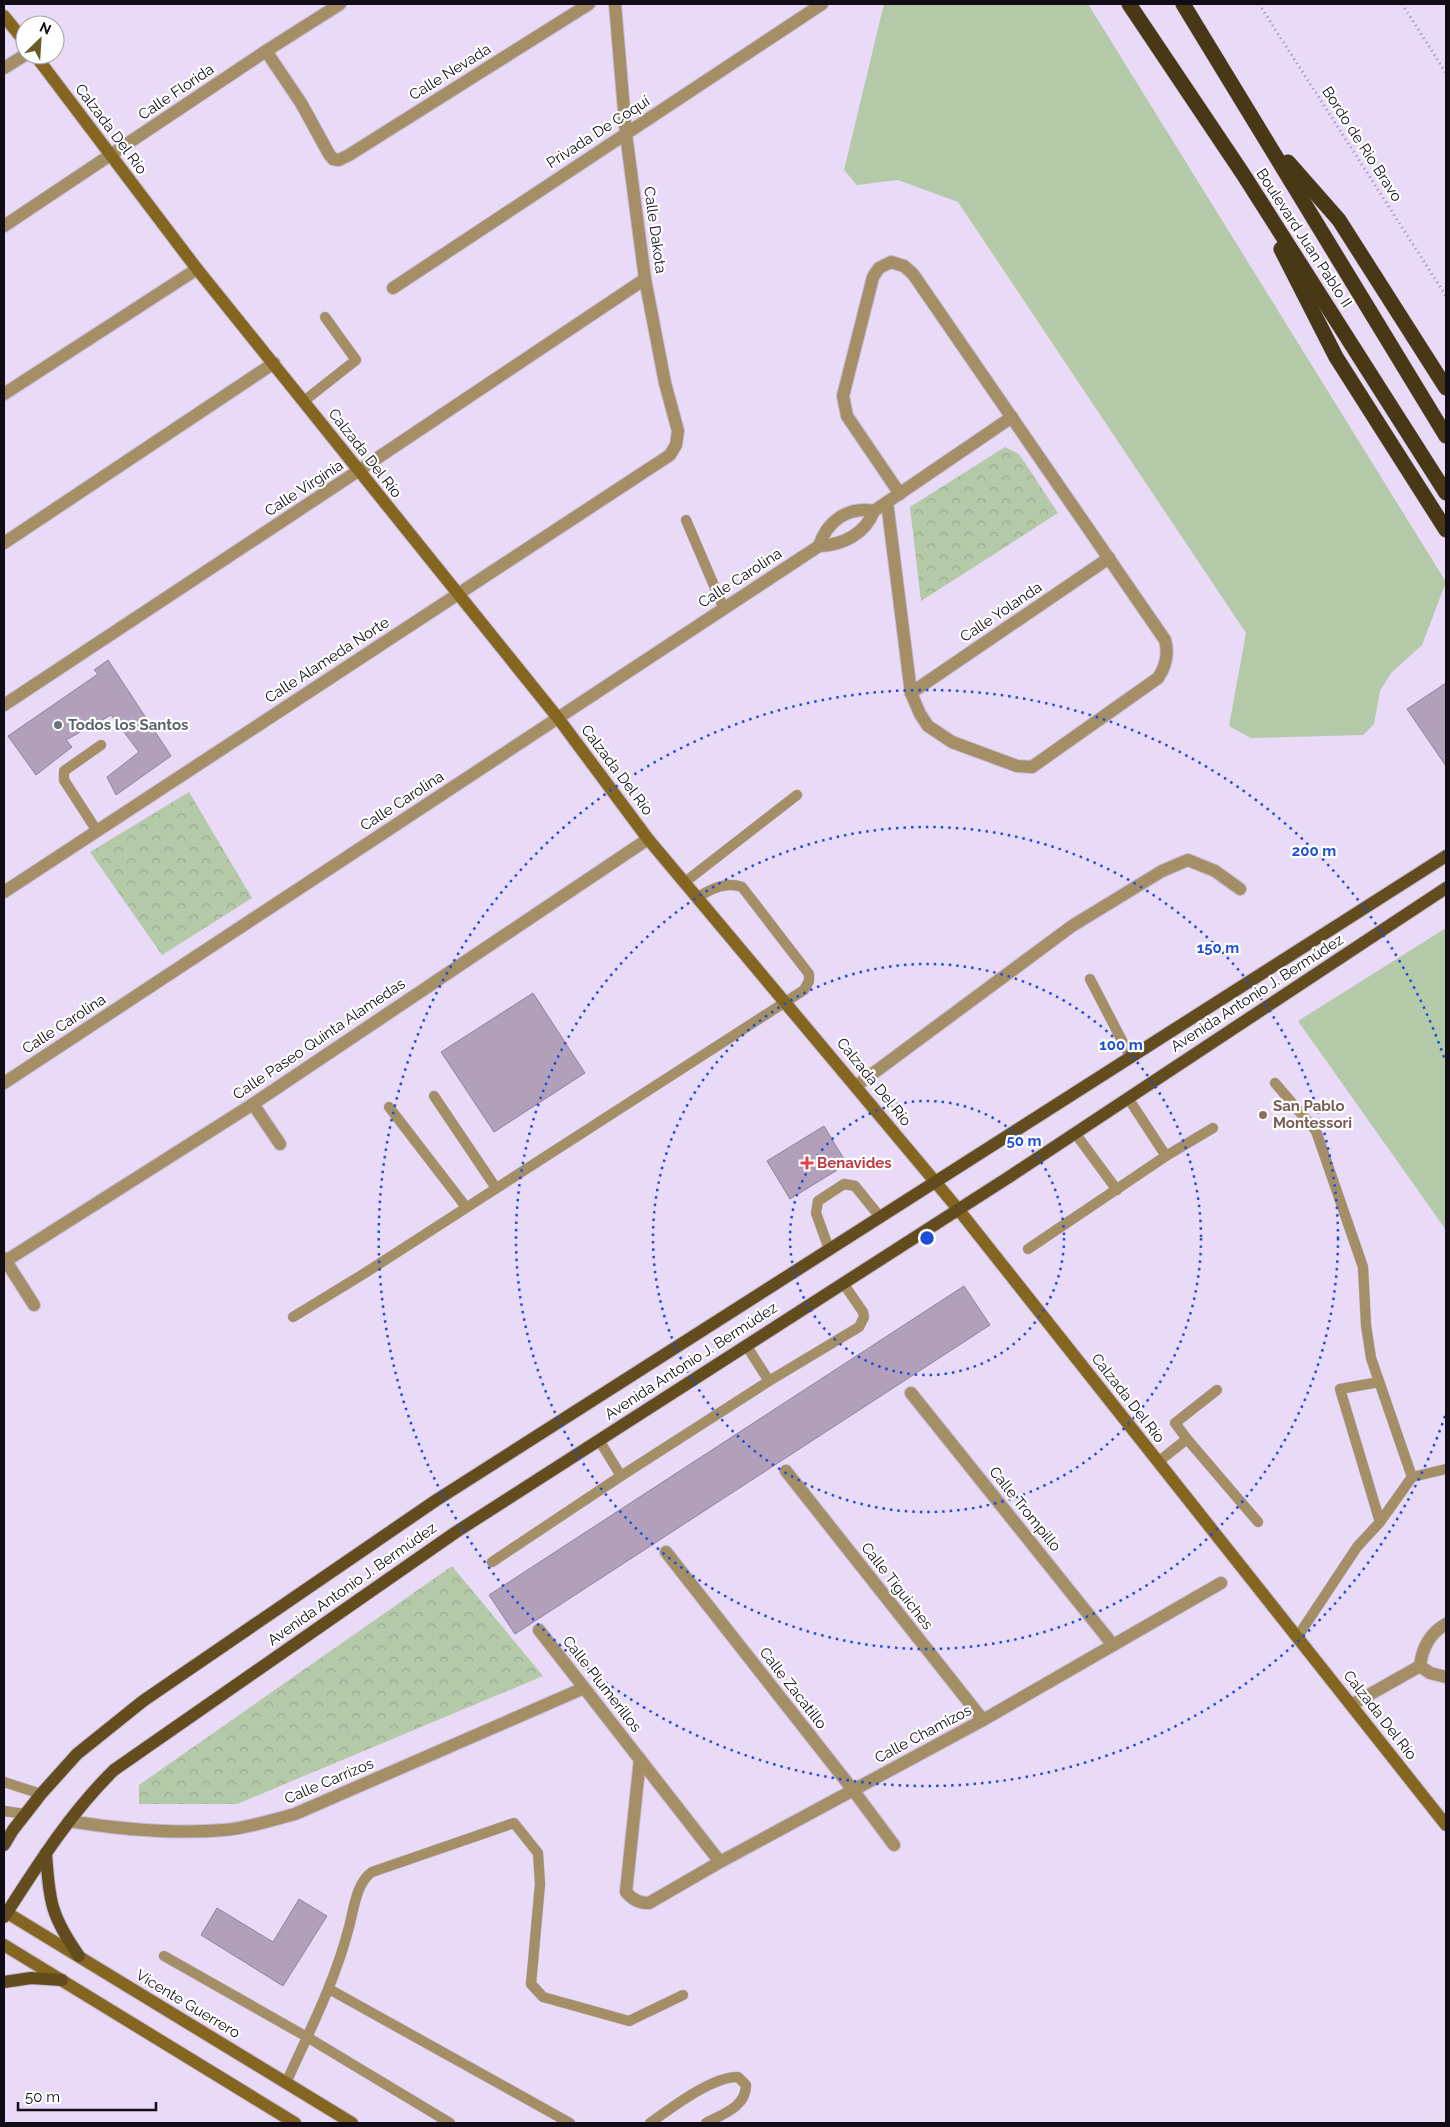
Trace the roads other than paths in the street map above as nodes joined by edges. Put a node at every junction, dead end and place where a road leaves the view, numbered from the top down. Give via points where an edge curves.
1 (340, 4) edge
2 (589, 4) edge
3 (615, 4) edge
4 (822, 4) edge
5 (1130, 4) edge
6 (1183, 4) edge
7 (4, 16) edge
8 (15, 30) edge
9 (266, 51) junction
10 (15, 61) edge
11 (43, 65) edge
12 (4, 68) edge
13 (1261, 131) junction
14 (626, 134) junction
15 (111, 155) junction
16 (1243, 174) junction
17 (4, 226) edge
18 (197, 269) junction
19 (644, 279) junction
20 (393, 288) dead end
21 (325, 317) dead end
22 (274, 363) junction
23 (1446, 388) edge
24 (4, 394) edge
25 (304, 401) junction
26 (1012, 417) junction
27 (1446, 436) edge
28 (670, 455) joint
29 (358, 471) junction
30 (1446, 493) edge
31 (900, 494) junction
32 (887, 502) junction
33 (874, 511) junction
34 (686, 520) dead end
35 (1446, 530) edge
36 (4, 543) edge
37 (818, 546) junction
38 (1108, 558) junction
39 (457, 594) junction
40 (724, 609) junction
41 (911, 692) junction
42 (4, 705) edge
43 (558, 718) junction
44 (101, 745) dead end
45 (797, 795) dead end
46 (97, 831) junction
47 (648, 839) junction
48 (1446, 856) edge
49 (685, 882) junction
50 (1446, 888) edge
51 (1240, 889) dead end
52 (4, 892) edge
53 (698, 898) junction
54 (1090, 979) dead end
55 (786, 1002) junction
56 (1131, 1058) junction
57 (1276, 1082) dead end
58 (4, 1083) edge
59 (856, 1086) junction
60 (434, 1096) dead end
61 (1128, 1098) junction
62 (253, 1104) junction
63 (389, 1107) dead end
64 (1213, 1128) dead end
65 (1074, 1133) junction
66 (280, 1144) dead end
67 (1166, 1156) junction
68 (936, 1183) junction
69 (496, 1188) junction
70 (1117, 1190) junction
71 (466, 1207) junction
72 (958, 1209) junction
73 (880, 1217) junction
74 (829, 1249) junction
75 (1028, 1249) dead end
76 (4, 1260) edge
77 (843, 1283) junction
78 (34, 1305) dead end
79 (292, 1317) dead end
80 (746, 1346) junction
81 (769, 1381) junction
82 (1379, 1382) junction
83 (1217, 1390) dead end
84 (911, 1393) dead end
85 (1187, 1438) junction
86 (599, 1440) junction
87 (1158, 1462) junction
88 (1446, 1469) edge
89 (786, 1471) dead end
90 (621, 1476) junction
91 (1412, 1477) junction
92 (1258, 1522) dead end
93 (1380, 1522) junction
94 (666, 1552) dead end
95 (492, 1562) dead end
96 (1221, 1583) dead end
97 (1446, 1624) edge
98 (539, 1630) dead end
99 (1298, 1636) junction
100 (1113, 1645) junction
101 (1420, 1666) junction
102 (1446, 1677) edge
103 (584, 1688) junction
104 (1351, 1705) junction
105 (983, 1720) junction
106 (640, 1759) junction
107 (4, 1782) edge
108 (853, 1790) junction
109 (40, 1794) junction
110 (4, 1811) edge
111 (25, 1814) junction
112 (69, 1821) junction
113 (1446, 1824) edge
114 (8, 1832) edge
115 (4, 1845) edge
116 (894, 1845) dead end
117 (46, 1853) junction
118 (720, 1862) junction
119 (5, 1913) edge
120 (4, 1945) edge
121 (79, 1956) junction
122 (164, 1956) dead end
123 (62, 1980) junction
124 (4, 1982) edge
125 (329, 1989) junction
126 (683, 1995) dead end
127 (307, 2037) junction
128 (286, 2083) junction
129 (565, 2122) edge
130 (295, 2123) edge
131 (352, 2123) edge
132 (450, 2123) edge
133 (650, 2123) edge
134 (706, 2123) edge

1 - 9 street, Calle Florida
2 - 9 street, Calle Nevada via 338,160 329,154 301,103
3 - 14 street, Calle Dakota
4 - 14 street, Privada De Coquí
5 - 16 highway, Boulevard Juan Pablo II
6 - 13 highway, Boulevard Juan Pablo II
7 - 8 street
9 - 15 street, Calle Florida
10 - 12 street
11 - 15 street, Calzada Del Río
13 - 23 highway via 1339,220
13 - 27 highway, Boulevard Juan Pablo II
14 - 19 street, Calle Dakota
14 - 20 street, Privada De Coquí
15 - 17 street, Calle Florida
15 - 18 street, Calzada Del Río
16 - 30 highway, Boulevard Juan Pablo II
16 - 35 highway via 1336,356
18 - 22 street, Calzada Del Río
18 - 24 street
19 - 28 street, Calle Dakota via 678,431 676,445
19 - 29 street, Calle Virginia
21 - 25 lane via 356,360
22 - 25 street, Calzada Del Río
22 - 36 street
25 - 29 street, Calzada Del Río
26 - 31 street, Calle Carolina
26 - 31 street via 910,270 891,262 879,268 873,277 843,405 847,416
26 - 38 street
28 - 39 street, Calle Alameda Norte
29 - 39 street, Calzada Del Río
29 - 42 street, Calle Virginia
31 - 32 street, Calle Carolina
32 - 33 street, Calle Carolina
32 - 41 street
33 - 37 street, Calle Carolina via 866,526 850,538
33 - 37 street, Calle Carolina via 858,510 838,518 827,528
34 - 40 lane
37 - 40 street, Calle Carolina
38 - 41 street, Calle Yolanda
38 - 41 street via 1165,640 1168,652 1165,664 1158,678 1036,766 1017,766 938,734 928,726
39 - 43 street, Calzada Del Río
39 - 46 street, Calle Alameda Norte
40 - 43 street, Calle Carolina
43 - 47 street, Calzada Del Río
43 - 58 street, Calle Carolina
44 - 46 lane via 64,771 64,780
45 - 49 lane
46 - 52 street, Calle Alameda Norte
47 - 49 street, Calzada Del Río
47 - 62 street, Calle Paseo Quinta Alamedas
48 - 56 main road, Avenida Antonio J. Bermúdez
49 - 53 street, Calzada Del Río
50 - 61 main road, Avenida Antonio J. Bermúdez
51 - 59 street via 1215,871 1188,860 1162,871 1072,926
53 - 55 street, Calzada Del Río
53 - 55 lane via 730,884 742,887 809,974 804,990
54 - 56 lane
55 - 59 street, Calzada Del Río
55 - 69 lane
56 - 68 main road, Avenida Antonio J. Bermúdez
57 - 82 lane via 1316,1131 1362,1267 1366,1325
59 - 68 street, Calzada Del Río
60 - 69 lane
61 - 65 main road, Avenida Antonio J. Bermúdez
61 - 67 lane
62 - 66 street
62 - 76 street, Calle Paseo Quinta Alamedas
63 - 71 lane
64 - 67 lane
65 - 70 lane
65 - 72 main road, Avenida Antonio J. Bermúdez
67 - 70 lane
68 - 72 street, Calzada Del Río
68 - 73 main road, Avenida Antonio J. Bermúdez
69 - 71 lane
70 - 75 lane
71 - 79 lane
72 - 77 main road, Avenida Antonio J. Bermúdez
72 - 87 street, Calzada Del Río
73 - 74 main road, Avenida Antonio J. Bermúdez
73 - 74 lane via 855,1186 844,1184 818,1201 816,1213
74 - 109 main road, Avenida Antonio J. Bermúdez via 435,1501 144,1701 77,1754
76 - 78 street
77 - 80 main road, Avenida Antonio J. Bermúdez
77 - 81 lane via 863,1312 864,1318 859,1327
80 - 81 lane
80 - 86 main road, Avenida Antonio J. Bermúdez
81 - 90 lane
82 - 91 lane
82 - 93 lane via 1340,1389
83 - 85 lane via 1175,1422
84 - 100 street, Calle Trompillo
85 - 87 lane
85 - 92 lane
86 - 90 lane
86 - 112 main road, Avenida Antonio J. Bermúdez via 456,1532 114,1770
87 - 99 street, Calzada Del Río
88 - 91 lane
89 - 105 street, Calle Tiguiches
90 - 95 lane
91 - 93 lane
93 - 99 lane via 1357,1547
94 - 108 street, Calle Zacatillo
96 - 100 street, Calle Chamizos
97 - 101 street via 1428,1641
98 - 103 street, Calle Plumerillos
99 - 104 street, Calzada Del Río
100 - 105 street, Calle Chamizos
101 - 102 street via 1430,1673
101 - 104 street
103 - 106 street, Calle Plumerillos
103 - 112 street, Calle Carrizos via 287,1816 224,1830 124,1828
104 - 113 street, Calzada Del Río
105 - 108 street, Calle Chamizos
106 - 118 street, Calle Plumerillos
106 - 118 street, Calle Chamizos via 626,1892 636,1901 650,1902
107 - 109 lane
108 - 116 street, Calle Zacatillo
108 - 118 street, Calle Chamizos
109 - 111 main road, Avenida Antonio J. Bermúdez
110 - 111 lane
111 - 114 main road, Avenida Antonio J. Bermúdez
112 - 117 main road, Avenida Antonio J. Bermúdez
114 - 115 main road, Avenida Antonio J. Bermúdez
117 - 119 main road, Avenida Antonio J. Bermúdez
117 - 121 main road via 53,1912
119 - 121 street, Vicente Guerrero
120 - 123 street
121 - 128 street, Vicente Guerrero
122 - 127 lane
123 - 124 main road via 31,1978
123 - 130 street
125 - 126 lane via 342,1954 356,1898 366,1876 514,1823 538,1853 540,1884 531,1984 543,1997 629,2021
125 - 127 lane
125 - 129 lane
127 - 128 lane
127 - 132 lane
128 - 131 street, Vicente Guerrero
133 - 134 lane via 720,2080 738,2077 746,2085 744,2098 735,2108

